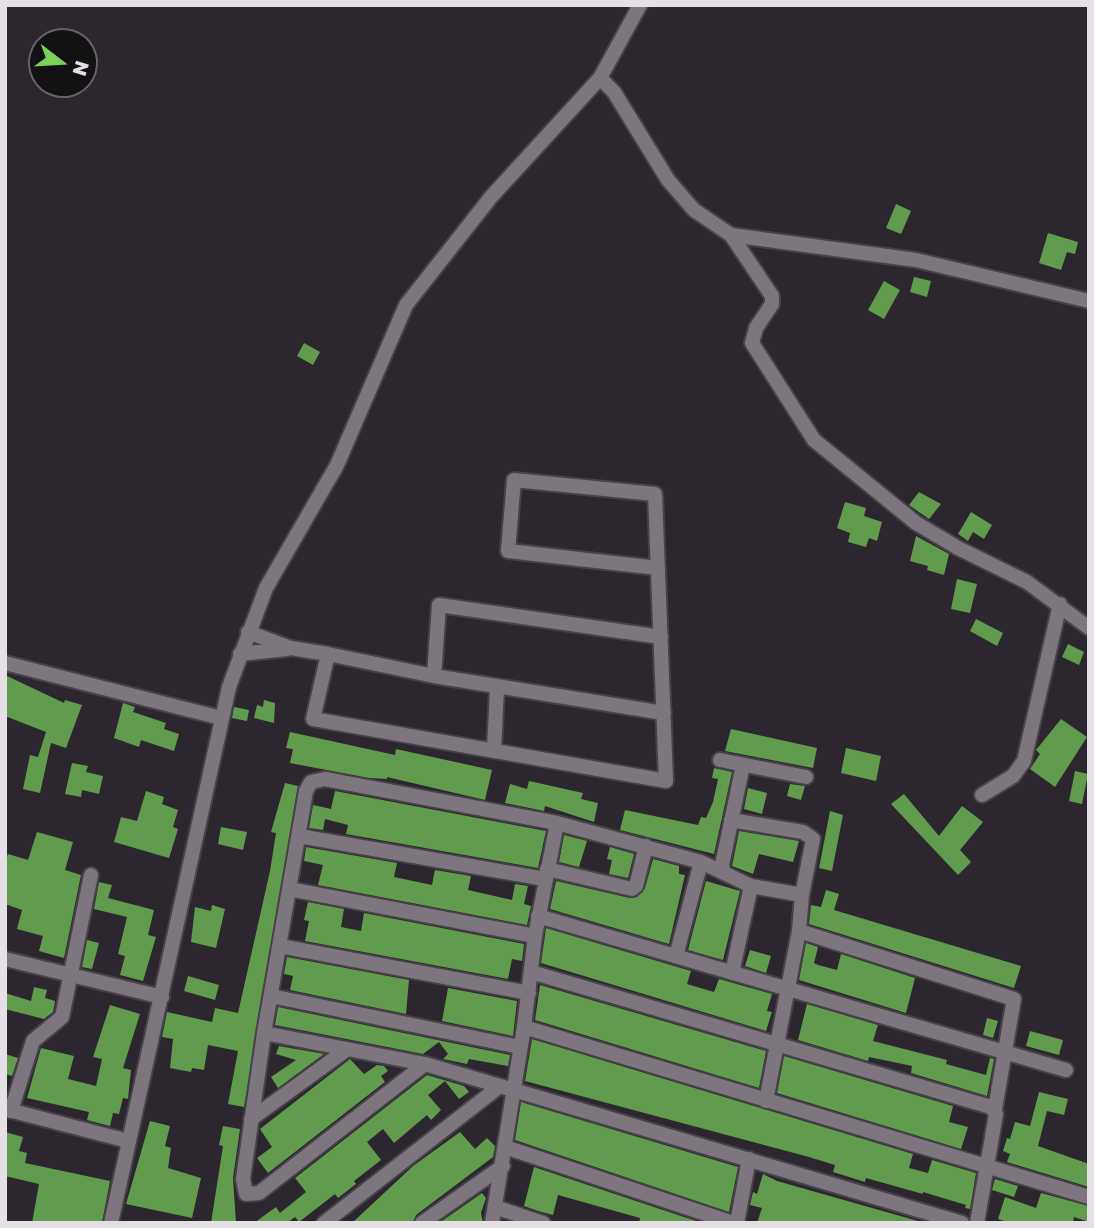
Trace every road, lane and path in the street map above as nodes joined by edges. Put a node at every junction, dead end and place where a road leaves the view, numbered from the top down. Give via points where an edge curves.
1 (640, 5) edge
2 (600, 78) junction
3 (731, 235) junction
4 (1089, 301) edge
5 (658, 568) junction
6 (1060, 604) junction
7 (1089, 628) edge
8 (248, 632) junction
9 (661, 637) junction
10 (291, 648) junction
11 (240, 654) junction
12 (328, 654) junction
13 (5, 663) edge
14 (434, 676) junction
15 (497, 688) junction
16 (664, 713) junction
17 (221, 718) junction
18 (494, 750) junction
19 (720, 760) dead end
20 (743, 765) junction
21 (806, 777) dead end
22 (982, 794) dead end
23 (731, 820) junction
24 (557, 823) junction
25 (299, 836) junction
26 (646, 846) junction
27 (701, 862) junction
28 (723, 871) junction
29 (546, 874) junction
30 (90, 876) dead end
31 (751, 886) junction
32 (289, 889) junction
33 (802, 895) junction
34 (538, 916) junction
35 (799, 931) junction
36 (535, 936) junction
37 (280, 946) junction
38 (676, 956) junction
39 (5, 959) edge
40 (531, 972) junction
41 (732, 973) junction
42 (71, 974) junction
43 (788, 989) junction
44 (529, 993) junction
45 (271, 996) junction
46 (162, 997) junction
47 (524, 1027) junction
48 (264, 1033) junction
49 (778, 1043) junction
50 (520, 1047) junction
51 (346, 1049) junction
52 (1006, 1052) junction
53 (425, 1064) junction
54 (1066, 1070) dead end
55 (507, 1088) junction
56 (766, 1101) junction
57 (8, 1110) edge
58 (995, 1110) junction
59 (251, 1119) junction
60 (128, 1141) junction
61 (505, 1147) junction
62 (748, 1159) junction
63 (503, 1166) junction
64 (987, 1168) junction
65 (1089, 1197) edge
66 (495, 1207) junction
67 (111, 1223) edge
68 (324, 1223) edge
69 (422, 1223) edge
70 (492, 1223) edge
71 (543, 1223) edge
72 (735, 1223) edge
73 (962, 1223) edge
74 (977, 1223) edge

1 - 2 street
2 - 3 street via 614,92 668,180 694,210
2 - 8 street via 491,197 406,304 337,465 266,588
3 - 4 street via 916,260
3 - 6 street via 772,296 752,343 814,440 916,523
5 - 5 street via 655,494 514,480 508,551
5 - 9 street
6 - 7 street
6 - 22 street via 1024,761 1013,776
8 - 10 street
8 - 11 street
9 - 14 street via 439,605
9 - 16 street
10 - 11 street
10 - 12 street
11 - 17 street
12 - 14 street
12 - 18 street via 313,719
13 - 17 street
14 - 15 street
15 - 16 street
15 - 18 street
16 - 18 street via 666,781
17 - 46 street
19 - 20 street
20 - 21 street
20 - 23 street
23 - 28 street
23 - 33 street via 803,832 813,839
24 - 25 street via 325,779 311,782 306,790
24 - 26 street
24 - 29 street
25 - 29 street
25 - 32 street
26 - 27 street
26 - 29 street via 632,889
27 - 28 street
27 - 38 street
28 - 31 street
29 - 34 street
30 - 42 street
31 - 33 street
31 - 41 street
32 - 36 street
32 - 37 street
33 - 35 street
34 - 36 street
34 - 38 street
35 - 43 street
35 - 52 street via 1014,999
36 - 40 street
37 - 44 street
37 - 45 street
38 - 41 street
39 - 42 street
40 - 44 street
40 - 49 street
41 - 43 street
42 - 46 street
42 - 57 street via 62,1017 33,1041
43 - 49 street
43 - 52 street
44 - 47 street
45 - 48 street
45 - 50 street
46 - 60 street
47 - 50 street
47 - 56 street
48 - 51 street
48 - 59 street
49 - 56 street
49 - 58 street
50 - 55 street
51 - 53 street
51 - 59 street
52 - 54 street
52 - 58 street
53 - 55 street
53 - 59 street via 252,1196 243,1188
55 - 61 street
55 - 62 street
55 - 68 street
56 - 64 street
57 - 60 street
58 - 64 street
60 - 67 street
61 - 63 street
61 - 72 street
62 - 72 street
62 - 73 street
63 - 66 street
63 - 69 street
64 - 65 street
64 - 74 street
66 - 70 street
66 - 71 street

